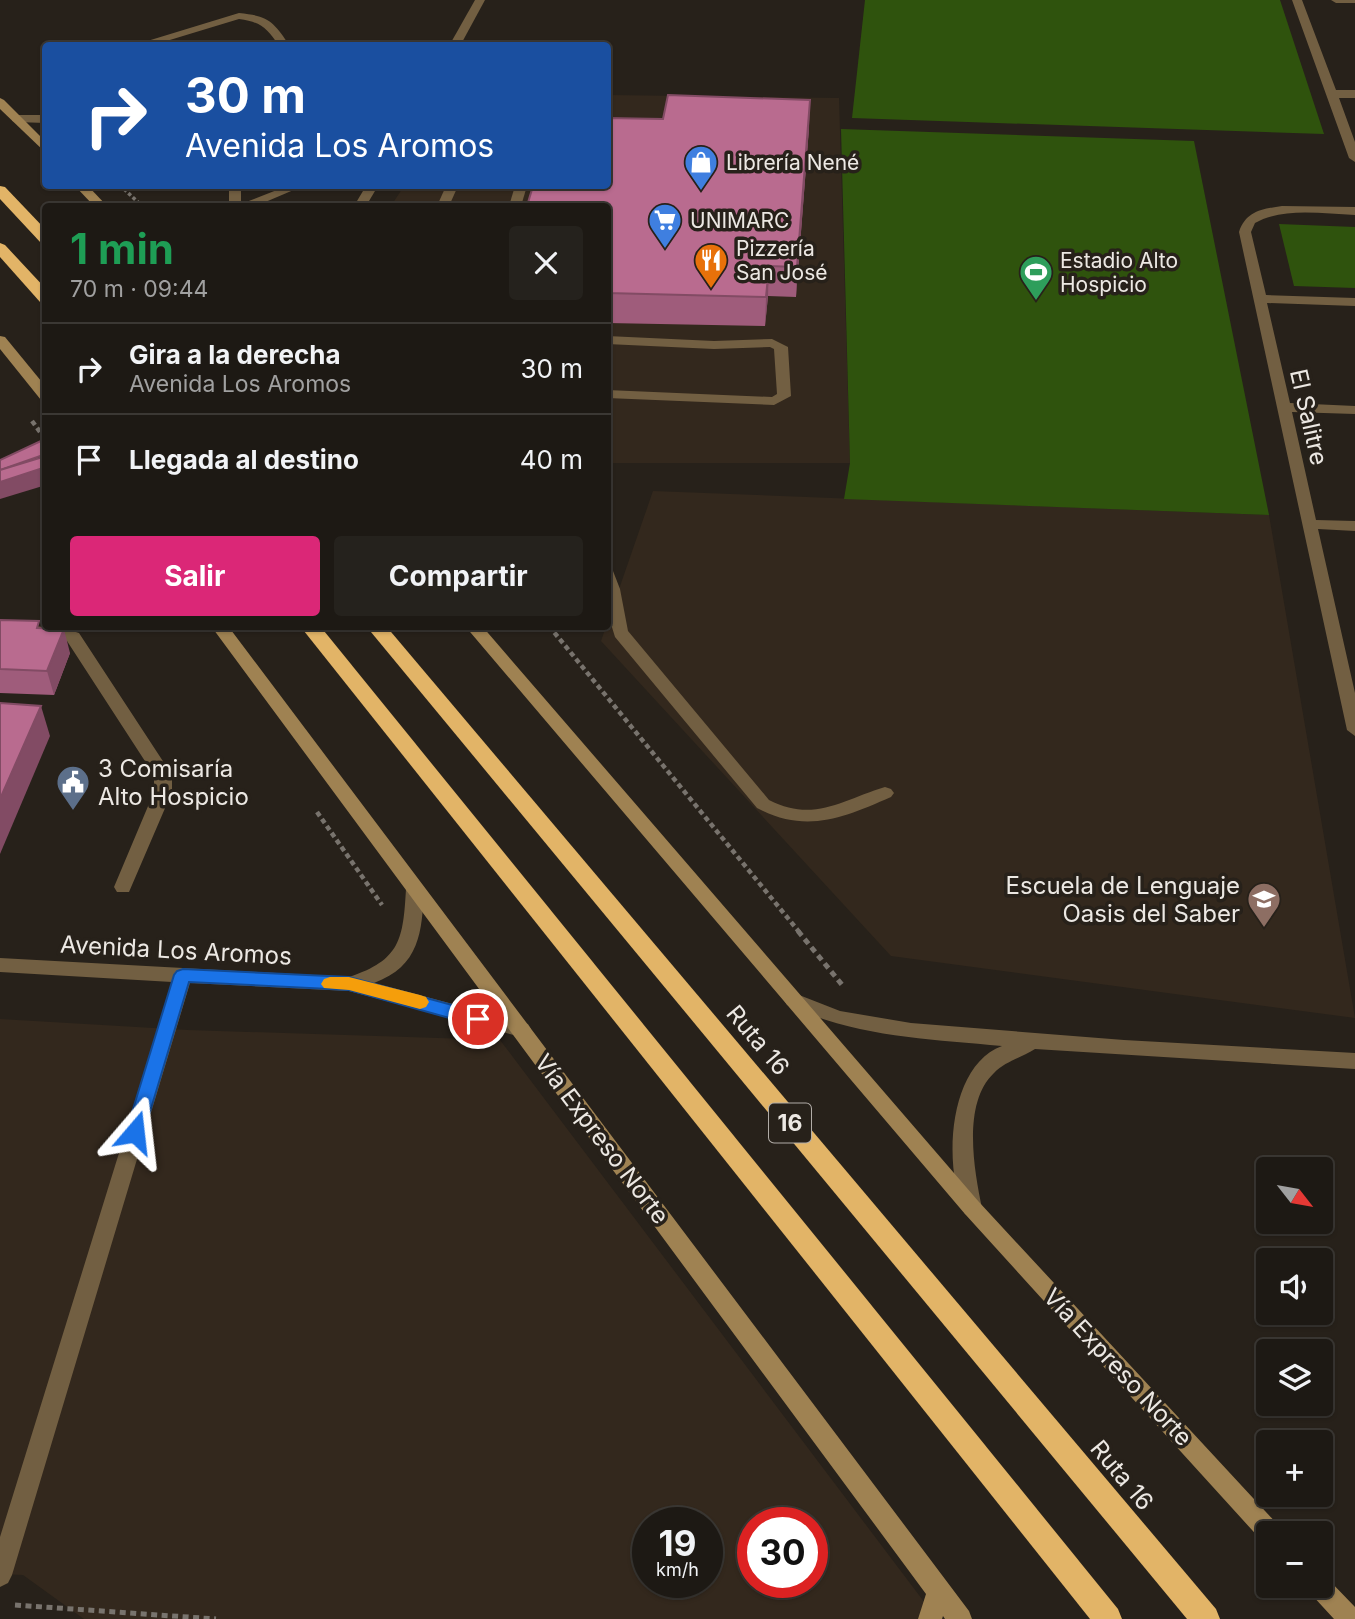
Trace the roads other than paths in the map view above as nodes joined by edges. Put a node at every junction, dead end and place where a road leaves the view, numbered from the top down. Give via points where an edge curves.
1 (480, 0) edge
2 (1297, 0) edge
3 (1336, 0) edge
4 (1355, 0) edge
5 (150, 42) edge
6 (282, 42) edge
7 (456, 42) edge
8 (1330, 94) junction
9 (1355, 94) edge
10 (0, 102) edge
11 (16, 118) junction
12 (42, 119) edge
13 (42, 145) edge
14 (1355, 158) edge
15 (84, 189) edge
16 (289, 189) edge
17 (0, 190) edge
18 (98, 203) edge
19 (254, 203) edge
20 (1355, 211) edge
21 (42, 236) edge
22 (0, 247) edge
23 (42, 294) edge
24 (1260, 299) junction
25 (1355, 302) edge
26 (0, 340) edge
27 (611, 340) edge
28 (42, 392) edge
29 (611, 394) edge
30 (1283, 407) junction
31 (1355, 410) edge
32 (1310, 524) junction
33 (1355, 526) edge
34 (611, 584) edge
35 (0, 629) edge
36 (222, 630) edge
37 (312, 630) edge
38 (377, 630) edge
39 (476, 630) edge
40 (1347, 659) edge
41 (1355, 730) edge
42 (885, 793) dead end
43 (123, 887) dead end
44 (415, 890) junction
45 (0, 965) edge
46 (183, 975) junction
47 (349, 984) junction
48 (790, 998) junction
49 (521, 1030) junction
50 (1041, 1043) junction
51 (1355, 1061) edge
52 (972, 1208) junction
53 (1259, 1521) edge
54 (0, 1574) edge
55 (939, 1592) junction
56 (1330, 1598) edge
57 (930, 1619) edge
58 (960, 1619) edge
59 (1108, 1619) edge
60 (1206, 1619) edge
61 (1350, 1619) edge

1 - 7 street
2 - 8 street
3 - 4 street
5 - 6 street via 239,16 270,24
8 - 9 street
8 - 14 street
10 - 11 main road
11 - 12 street
11 - 13 main road
15 - 18 main road
16 - 19 street
17 - 21 highway
20 - 24 street, El Salitre via 1272,211 1249,221 1245,232
22 - 23 highway
24 - 25 street
24 - 30 street, El Salitre
26 - 28 main road
27 - 29 street via 772,343 781,347 784,396 774,401
30 - 31 street
30 - 32 street, El Salitre
32 - 33 street
32 - 40 street, El Salitre
34 - 42 street via 614,618 621,634 763,804 784,815 809,818
35 - 43 street via 63,632 73,637 163,775 163,792
36 - 44 main road, Vía Expreso Norte
37 - 59 highway, 16
38 - 60 highway, Ruta 16 / 16
39 - 48 main road, Vía Expreso Norte
40 - 41 street, El Salitre
44 - 47 street, Avenida Los Aromos via 413,934 397,964 379,976
44 - 49 main road, Vía Expreso Norte
45 - 46 street, Avenida Los Aromos
46 - 47 street, Avenida Los Aromos
46 - 54 street
47 - 49 street, Avenida Los Aromos
48 - 50 street via 834,1017 876,1027
48 - 52 main road, Vía Expreso Norte
49 - 55 main road, Vía Expreso Norte
50 - 51 street
50 - 52 street via 1023,1046 992,1062 969,1094 961,1146
52 - 53 main road, Vía Expreso Norte
55 - 57 main road
55 - 58 main road, Vía Expreso Norte
56 - 61 main road

